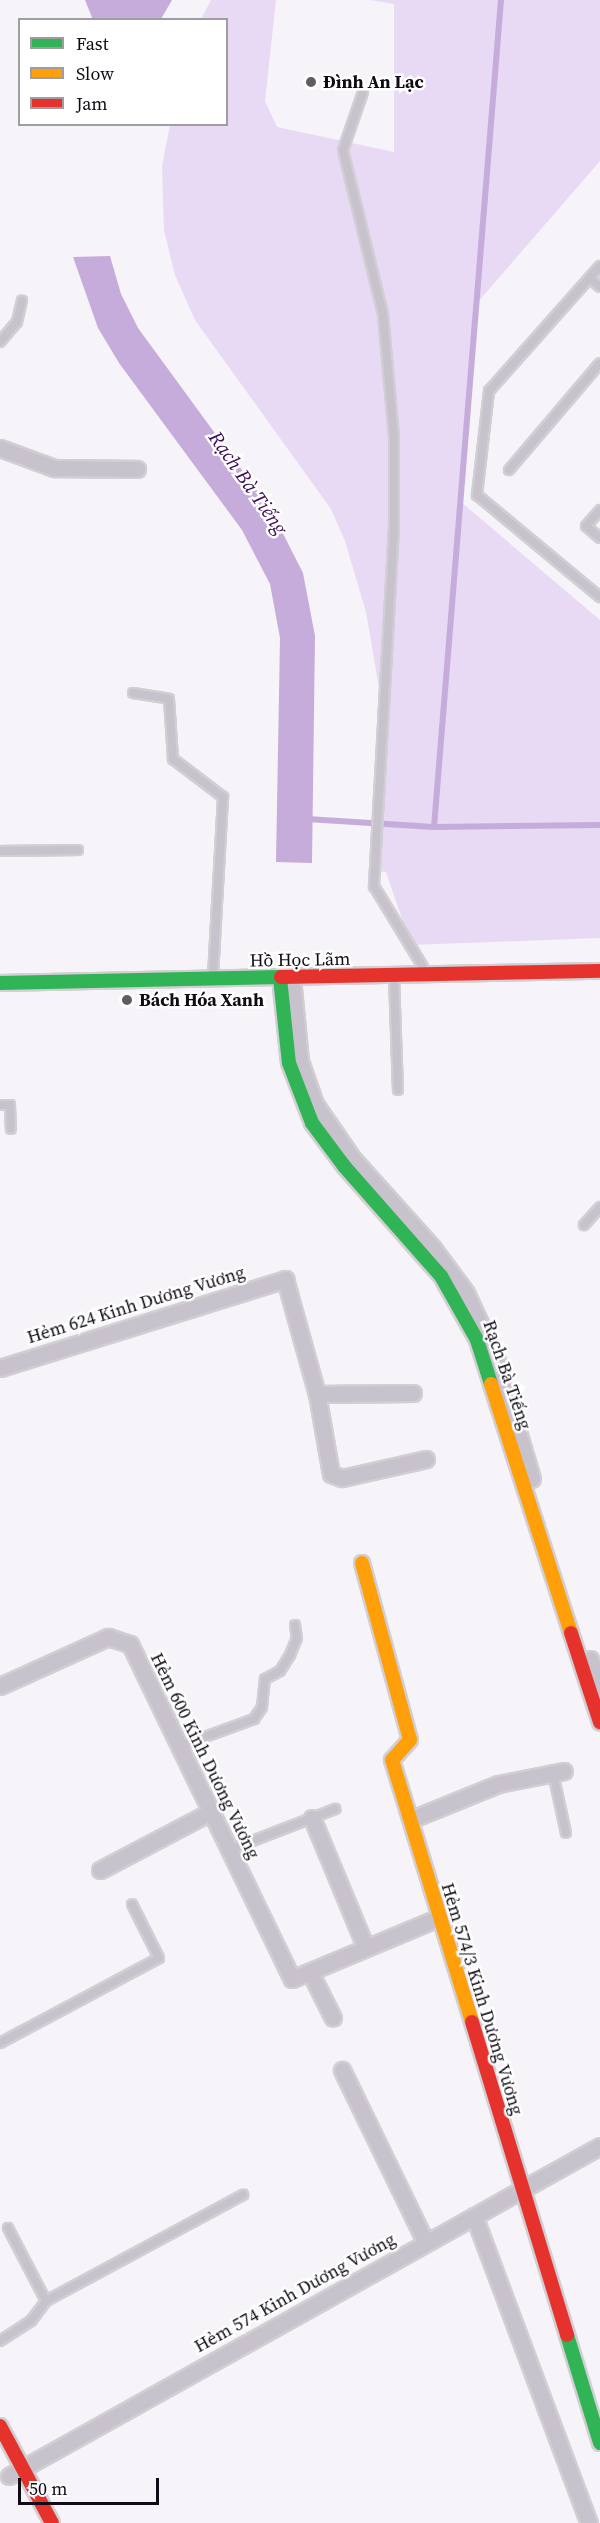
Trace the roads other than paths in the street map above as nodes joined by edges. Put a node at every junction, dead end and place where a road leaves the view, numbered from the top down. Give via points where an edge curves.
1 (363, 92) dead end
2 (600, 266) edge
3 (590, 278) junction
4 (600, 287) edge
5 (22, 301) dead end
6 (0, 342) edge
7 (600, 363) edge
8 (0, 448) edge
9 (137, 470) dead end
10 (509, 470) dead end
11 (600, 510) edge
12 (600, 538) edge
13 (600, 597) edge
14 (133, 693) dead end
15 (78, 850) dead end
16 (0, 851) edge
17 (600, 971) edge
18 (429, 976) junction
19 (394, 977) junction
20 (286, 978) junction
21 (213, 980) junction
22 (0, 982) edge
23 (398, 1090) dead end
24 (0, 1105) edge
25 (11, 1129) dead end
26 (600, 1207) edge
27 (584, 1225) dead end
28 (0, 1368) edge
29 (413, 1393) dead end
30 (317, 1394) junction
31 (426, 1459) dead end
32 (362, 1563) dead end
33 (295, 1625) dead end
34 (0, 1686) edge
35 (600, 1687) edge
36 (600, 1722) edge
37 (180, 1746) junction
38 (558, 1772) joint
39 (335, 1809) dead end
40 (212, 1811) junction
41 (312, 1818) junction
42 (412, 1819) junction
43 (566, 1833) dead end
44 (229, 1850) junction
45 (100, 1870) dead end
46 (132, 1904) dead end
47 (438, 1918) junction
48 (365, 1946) junction
49 (310, 1972) junction
50 (333, 2018) dead end
51 (0, 2043) edge
52 (342, 2070) dead end
53 (600, 2146) edge
54 (521, 2190) junction
55 (243, 2195) dead end
56 (474, 2216) junction
57 (8, 2228) dead end
58 (426, 2243) junction
59 (46, 2301) junction
60 (0, 2341) edge
61 (0, 2426) edge
62 (600, 2443) edge
63 (0, 2459) edge
64 (16, 2481) junction
65 (35, 2523) edge
66 (52, 2523) edge
67 (589, 2523) edge

1 - 18 lane via 343,150 383,314 394,438 394,527 374,886
2 - 3 lane
3 - 4 lane
3 - 13 lane via 489,391 477,495
5 - 6 lane via 17,321
7 - 10 lane
8 - 9 street via 54,468
11 - 12 lane via 586,526
14 - 21 lane via 169,699 173,759 223,797
15 - 16 lane
17 - 18 street, Hồ Học Lãm
18 - 19 street, Hồ Học Lãm
19 - 20 street, Hồ Học Lãm
19 - 23 lane
20 - 21 street, Hồ Học Lãm
20 - 35 street, Rạch Bà Tiếng via 300,1060 315,1104 353,1159 450,1269 487,1336
20 - 36 street, Rạch Bà Tiếng via 289,1063 312,1123 344,1166 441,1276 477,1340
21 - 22 street, Hồ Học Lãm
24 - 25 lane via 10,1105
26 - 27 lane
28 - 30 street, Hẻm 624 Kinh Dương Vương via 285,1280
29 - 30 street
30 - 31 street via 334,1477
32 - 42 street, Hẻm 574/3 Kinh Dương Vương via 410,1740 392,1760
33 - 37 lane via 297,1638 290,1655 280,1671 265,1680 262,1707 254,1719
34 - 37 street, Hẻm 600 Kinh Dương Vương via 108,1637 120,1638 133,1651
37 - 40 street, Hẻm 600 Kinh Dương Vương
38 - 42 street via 498,1784
38 - 43 lane
39 - 41 lane
40 - 44 street, Hẻm 600 Kinh Dương Vương
40 - 45 street
41 - 44 lane
41 - 48 street
42 - 47 street, Hẻm 574/3 Kinh Dương Vương
44 - 49 street, Hẻm 600 Kinh Dương Vương via 292,1979
46 - 51 lane via 159,1958
47 - 48 street
47 - 54 street, Hẻm 574/3 Kinh Dương Vương
48 - 49 street
49 - 50 street
52 - 58 street
53 - 54 street, Hẻm 574 Kinh Dương Vương
54 - 56 street, Hẻm 574 Kinh Dương Vương
54 - 62 street, Hẻm 574/3 Kinh Dương Vương
55 - 59 lane
56 - 58 street, Hẻm 574 Kinh Dương Vương
56 - 67 street
57 - 59 lane
58 - 64 street, Hẻm 574 Kinh Dương Vương
59 - 60 lane via 31,2321
61 - 64 street
63 - 64 street
64 - 65 street
64 - 66 street

